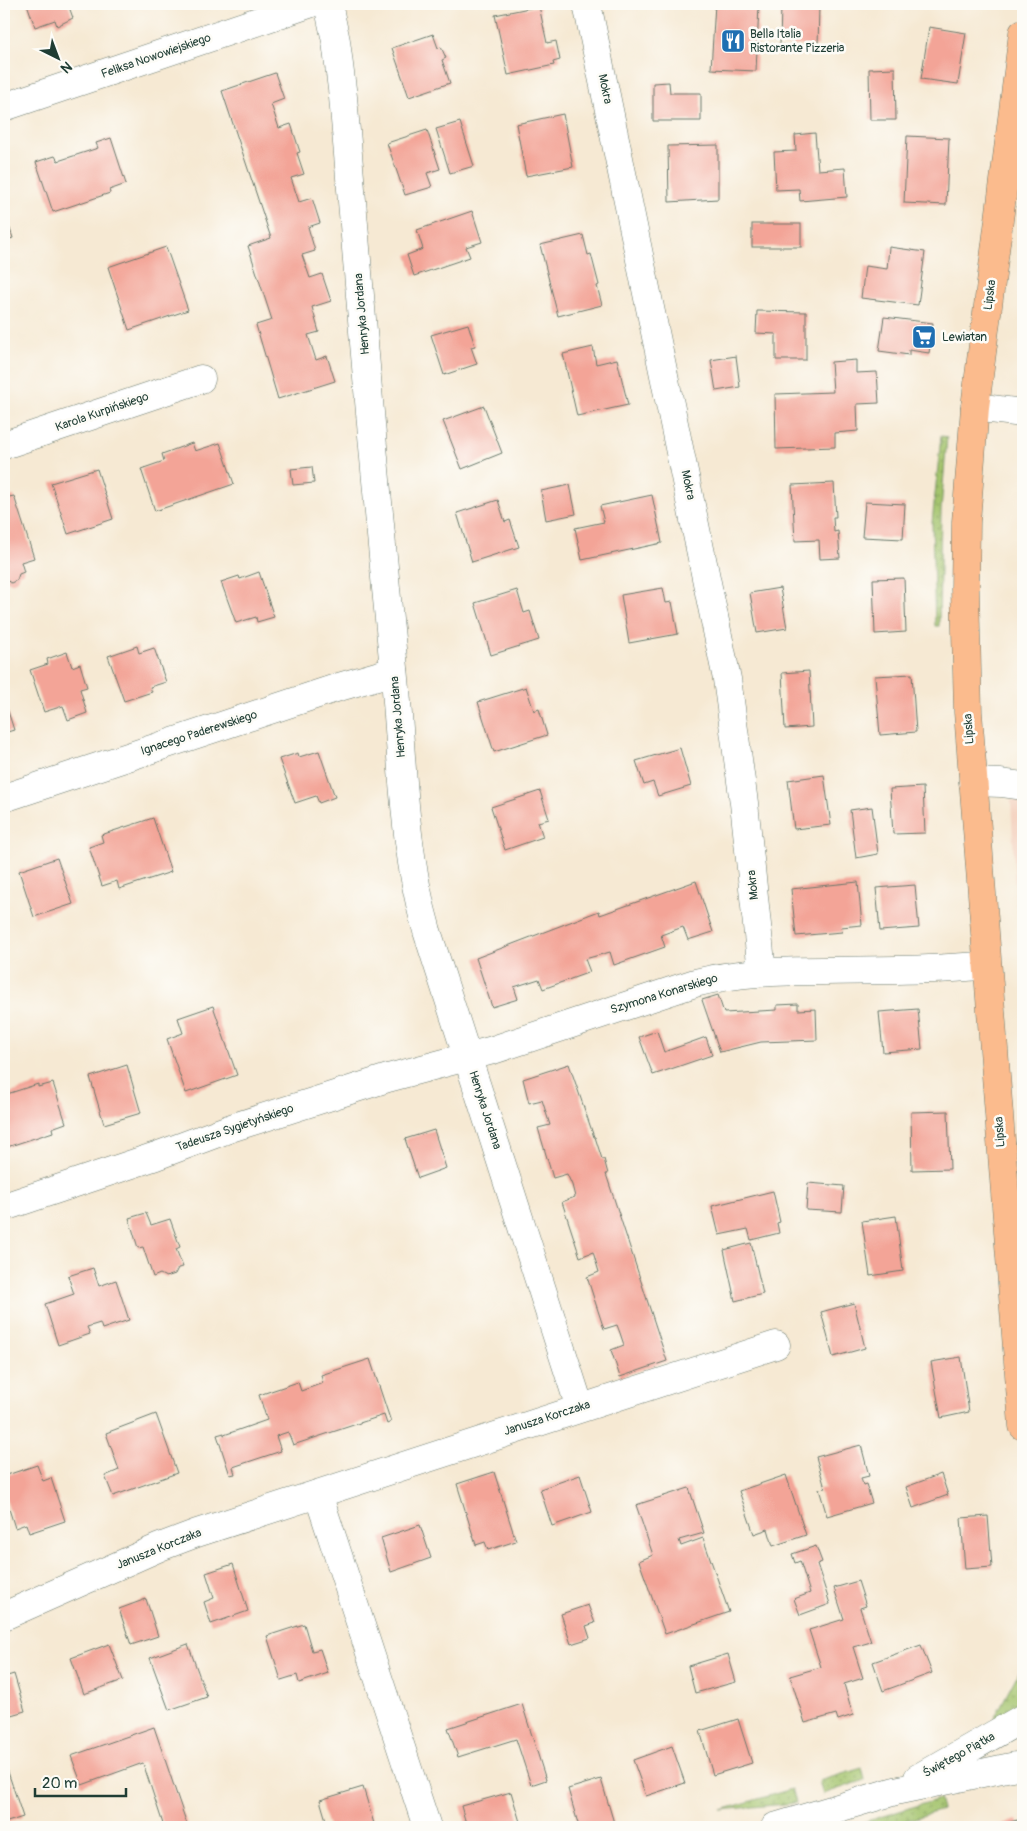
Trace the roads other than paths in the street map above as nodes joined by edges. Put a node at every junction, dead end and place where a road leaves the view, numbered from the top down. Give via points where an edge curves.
1 (309, 4) edge
2 (328, 4) edge
3 (587, 4) edge
4 (1023, 32) edge
5 (4, 107) edge
6 (201, 379) dead end
7 (976, 407) junction
8 (1023, 413) edge
9 (4, 445) edge
10 (394, 671) junction
11 (973, 782) junction
12 (1023, 786) edge
13 (4, 798) edge
14 (987, 965) junction
15 (762, 972) junction
16 (468, 1057) junction
17 (1014, 1188) edge
18 (4, 1207) edge
19 (776, 1345) dead end
20 (580, 1408) junction
21 (1023, 1411) edge
22 (318, 1494) junction
23 (4, 1616) edge
24 (1023, 1718) edge
25 (1023, 1766) edge
26 (895, 1791) junction
27 (427, 1827) edge
28 (775, 1827) edge

1 - 5 street, Feliksa Nowowiejskiego
2 - 10 street, Henryka Jordana via 343,97
3 - 15 street, Mokra via 726,670
4 - 7 main road, Lipska
6 - 9 street, Karola Kurpińskiego
7 - 8 street
7 - 11 main road, Lipska via 966,522 965,590
10 - 13 street, Ignacego Paderewskiego
10 - 16 street, Henryka Jordana via 407,837 418,901
11 - 12 street
11 - 14 main road, Lipska
14 - 15 street, Szymona Konarskiego
14 - 17 main road, Lipska
15 - 16 street, Szymona Konarskiego via 695,983
16 - 18 street, Tadeusza Sygietyńskiego via 234,1126
16 - 20 street, Henryka Jordana
17 - 21 main road, Lipska
19 - 20 street, Janusza Korczaka
20 - 22 street, Janusza Korczaka
22 - 23 street, Janusza Korczaka via 160,1547
22 - 27 street
24 - 26 street, Świętego Piątka
25 - 26 street, Świętego Piątka
26 - 28 street, Świętego Piątka

